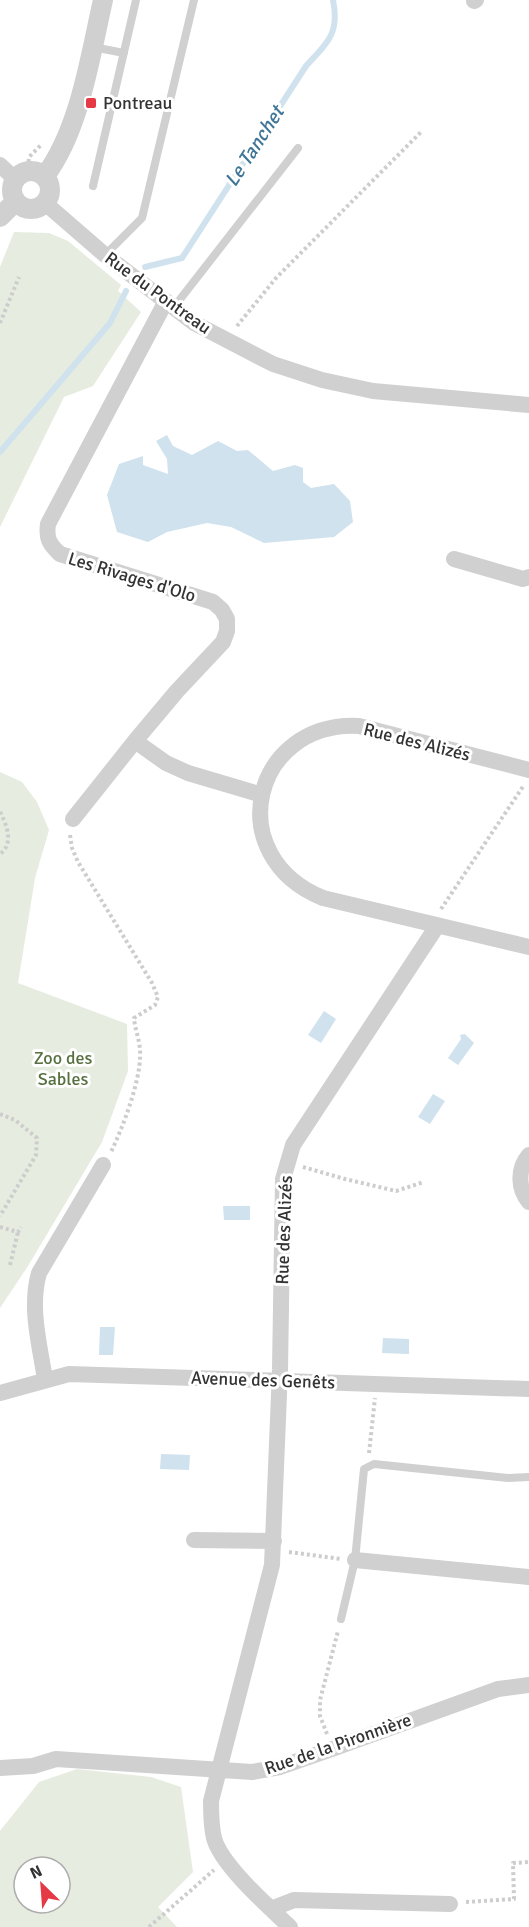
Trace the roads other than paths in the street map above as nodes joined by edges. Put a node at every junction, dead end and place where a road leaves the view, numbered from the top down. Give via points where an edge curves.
1 (104, 0) edge
2 (136, 0) edge
3 (194, 0) edge
4 (92, 47) junction
5 (124, 53) junction
6 (298, 148) dead end
7 (0, 165) edge
8 (45, 176) junction
9 (15, 179) junction
10 (93, 186) dead end
11 (15, 202) junction
12 (45, 203) junction
13 (0, 217) edge
14 (105, 255) junction
15 (170, 304) junction
16 (529, 405) edge
17 (454, 559) dead end
18 (529, 577) edge
19 (135, 741) junction
20 (528, 775) edge
21 (262, 795) junction
22 (73, 819) road end
23 (434, 926) junction
24 (529, 947) edge
25 (529, 1155) edge
26 (103, 1165) road end
27 (529, 1202) edge
28 (45, 1380) junction
29 (280, 1380) junction
30 (529, 1389) edge
31 (0, 1393) edge
32 (529, 1478) edge
33 (194, 1540) dead end
34 (273, 1545) junction
35 (355, 1560) junction
36 (529, 1577) edge
37 (341, 1619) road end
38 (529, 1685) edge
39 (0, 1768) edge
40 (219, 1769) junction
41 (450, 1904) road end
42 (271, 1908) junction
43 (290, 1927) edge

1 - 4 street
2 - 5 lane
3 - 14 lane via 142,218
4 - 5 lane
4 - 8 street via 74,122 63,149
5 - 10 lane
6 - 15 lane
7 - 9 street
8 - 9 street via 31,171 22,172
8 - 12 street via 50,186
9 - 11 street
11 - 12 street via 29,209
11 - 13 street
12 - 14 street, Rue du Pontreau
14 - 15 street, Rue du Pontreau
15 - 16 street, Rue du Pontreau via 226,341 322,380 373,391
15 - 19 street, Les Rivages d'Olo via 48,524 46,536 60,554 206,600 222,610 227,619 223,642
17 - 18 street via 523,579
19 - 21 street via 188,773
19 - 22 street, Les Rivages d'Olo
20 - 21 street, Rue des Alizés via 359,726 342,726 313,733 288,750 270,775
21 - 23 street, Rue des Alizés via 261,826 266,845 289,879 323,898
23 - 24 street, Rue des Alizés
23 - 29 street, Rue des Alizés via 293,1145 283,1179
25 - 27 street via 521,1171 520,1185
26 - 28 street via 39,1273 35,1287
28 - 29 street, Avenue des Genêts via 69,1374 102,1374
28 - 31 street, Avenue des Genêts
29 - 30 street, Avenue des Genêts
29 - 34 street, Rue des Alizés
32 - 35 lane via 368,1466 363,1476
33 - 34 street
34 - 40 street, Rue des Alizés via 272,1565
35 - 36 street
35 - 37 lane
38 - 40 street, Rue de la Pironnière via 498,1689 264,1770
39 - 40 street, Rue de la Pironnière via 33,1766 56,1759
40 - 42 street, Rue des Alizés via 211,1800 214,1839 225,1860
41 - 42 street via 294,1900
42 - 43 street

